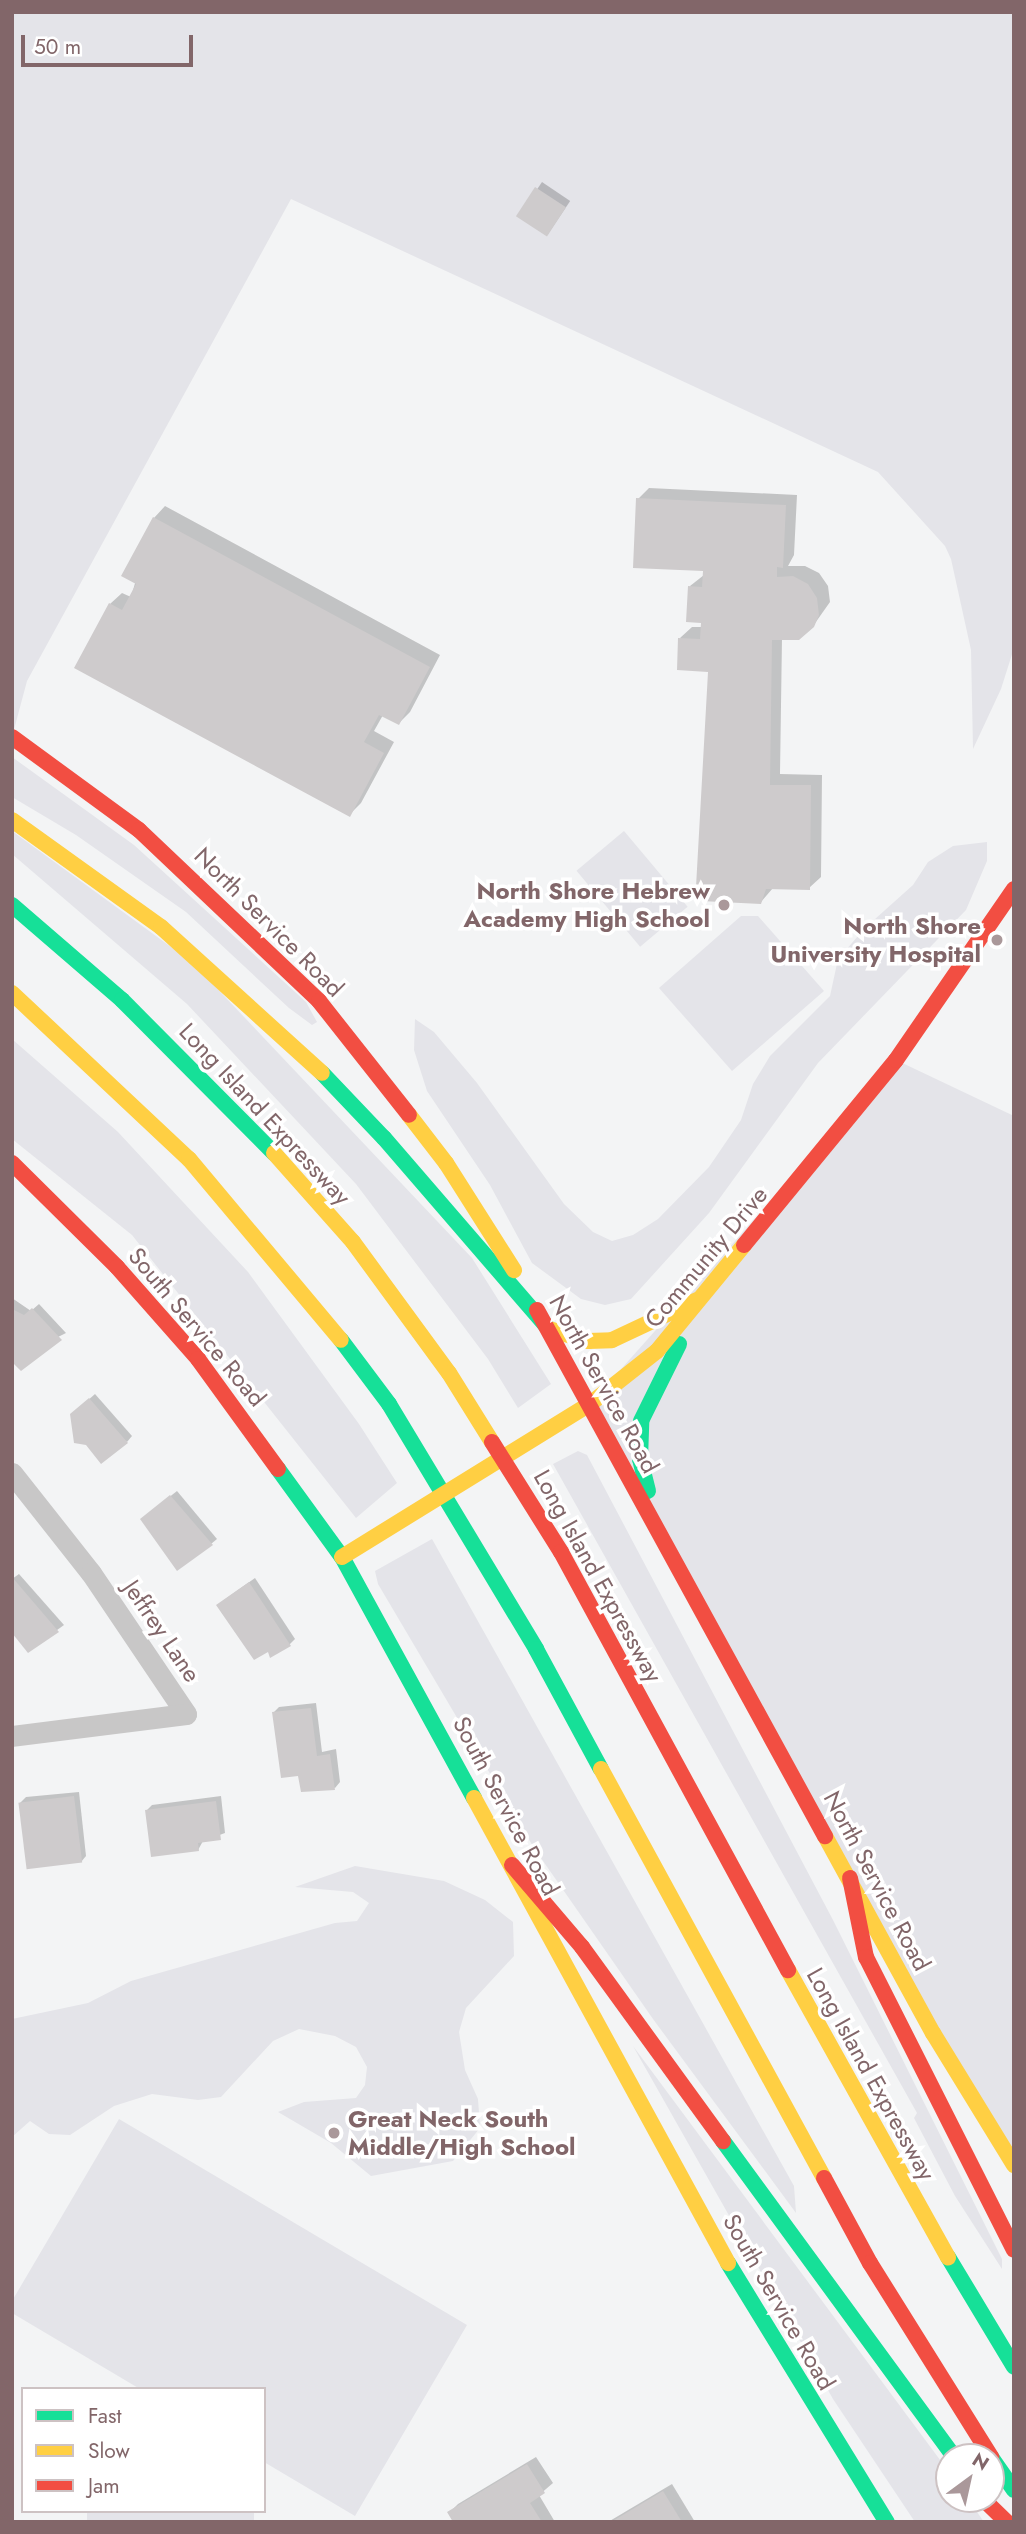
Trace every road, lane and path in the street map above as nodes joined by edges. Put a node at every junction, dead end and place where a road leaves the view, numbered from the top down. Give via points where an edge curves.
1 (12, 737) edge
2 (12, 820) edge
3 (1014, 889) edge
4 (12, 905) edge
5 (12, 993) edge
6 (12, 1163) edge
7 (707, 1296) junction
8 (549, 1329) junction
9 (590, 1404) junction
10 (12, 1473) edge
11 (656, 1524) junction
12 (342, 1557) junction
13 (12, 1736) edge
14 (512, 1865) junction
15 (849, 1878) junction
16 (1014, 2165) edge
17 (1014, 2250) edge
18 (1014, 2367) edge
19 (944, 2443) edge
20 (982, 2443) edge
21 (887, 2522) edge

1 - 8 main road, North Service Road via 173,860 341,1026 469,1196
2 - 8 main road via 161,927 303,1054 384,1138
3 - 7 main road, Community Drive via 896,1060
4 - 18 main road, Long Island Expressway via 149,1025 261,1137 353,1242 472,1408 536,1510 901,2177
5 - 20 main road via 130,1099 244,1219 352,1353 414,1442 480,1550 870,2263
6 - 12 main road, South Service Road via 100,1249 198,1359
7 - 8 main road via 612,1340 588,1341
7 - 9 main road, Community Drive via 657,1351
7 - 11 main road via 651,1394 641,1421 640,1459
8 - 9 main road, North Service Road
9 - 11 main road, North Service Road
9 - 12 main road, Community Drive
10 - 13 street, Jeffrey Lane via 91,1573 186,1714
11 - 15 main road, North Service Road
12 - 14 main road, South Service Road
14 - 19 main road via 590,1958
14 - 21 main road, South Service Road via 738,2280
15 - 16 main road, North Service Road via 933,2033
15 - 17 main road via 866,1956

